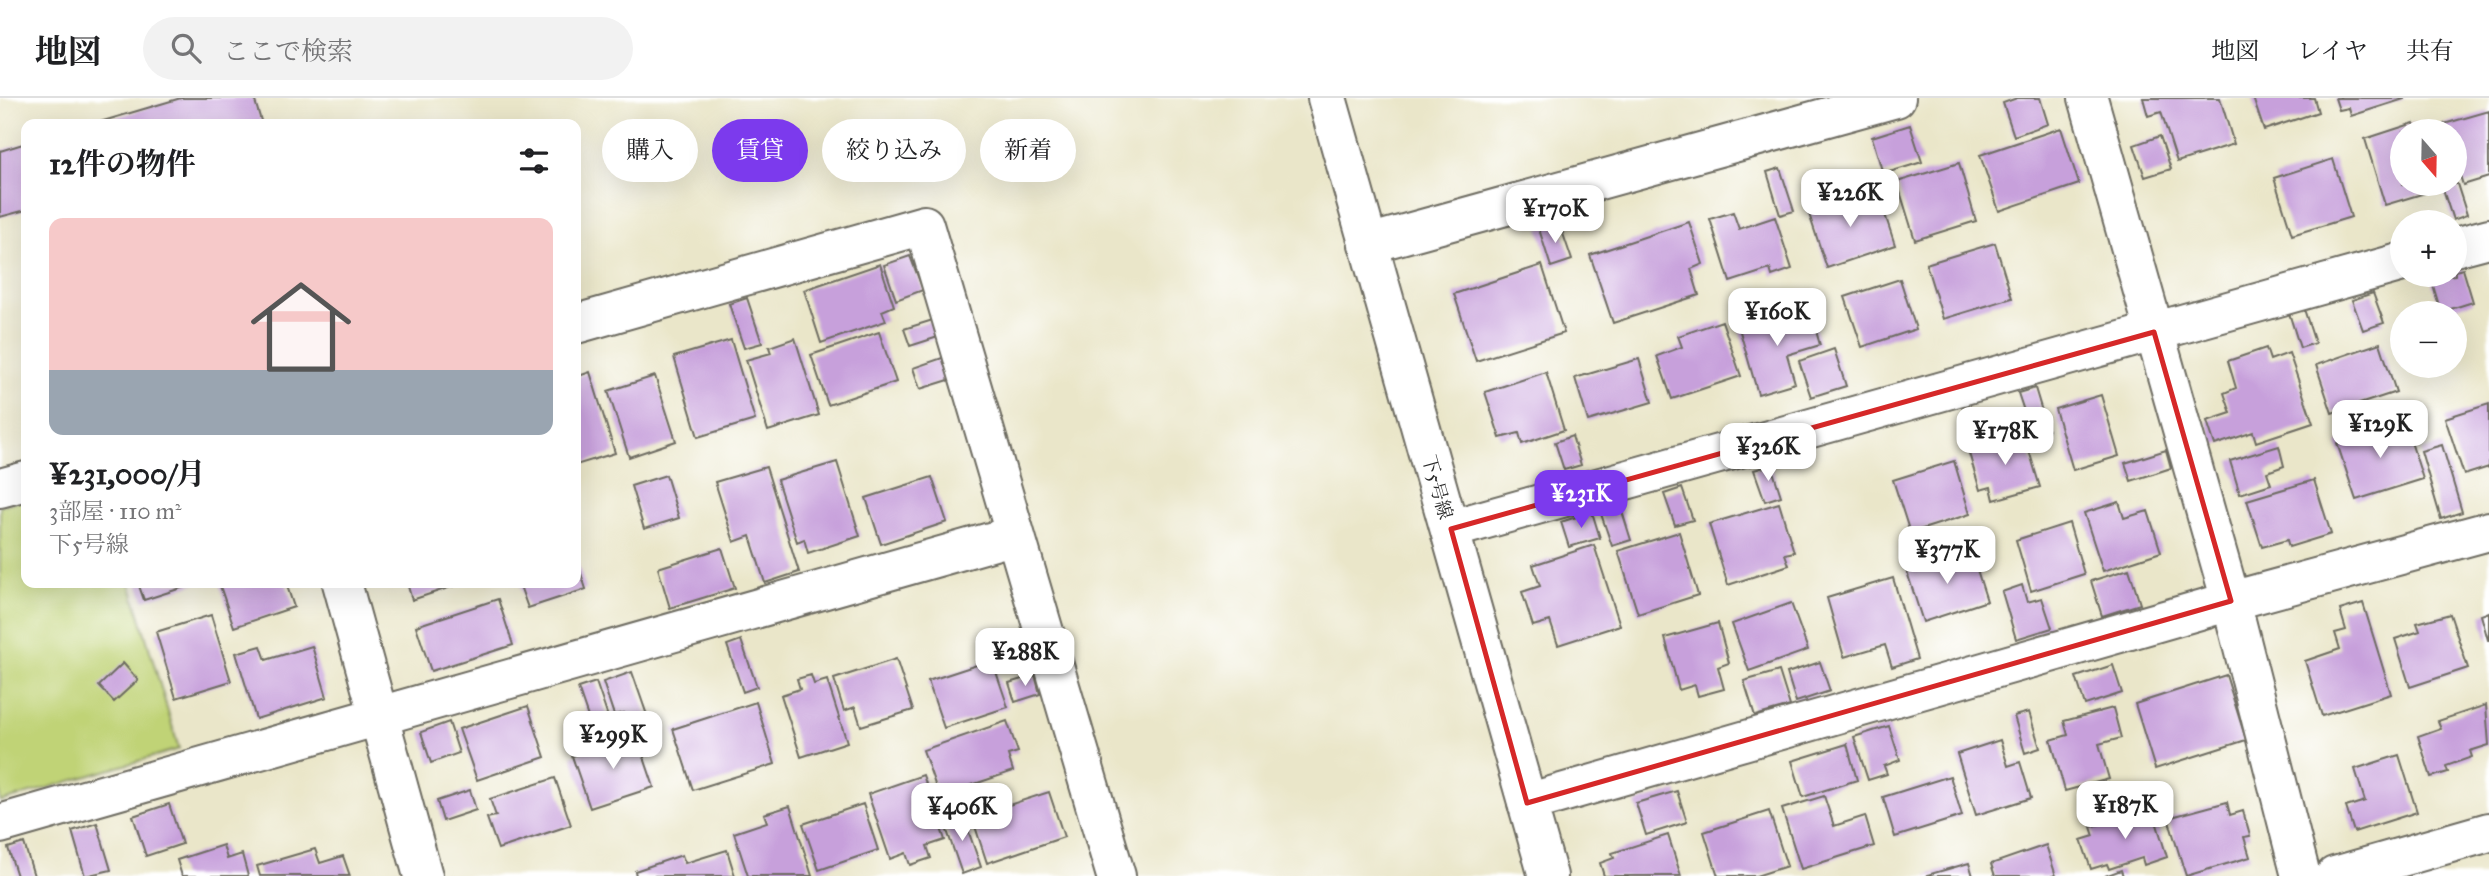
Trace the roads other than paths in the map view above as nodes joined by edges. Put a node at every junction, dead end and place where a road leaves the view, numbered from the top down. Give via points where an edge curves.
1 (1327, 98) edge
2 (1896, 98) edge
3 (2088, 98) edge
4 (2489, 238) edge
5 (1368, 244) junction
6 (2467, 244) edge
7 (2390, 266) edge
8 (581, 323) edge
9 (2154, 332) junction
10 (21, 482) edge
11 (0, 488) edge
12 (1451, 529) junction
13 (2489, 531) edge
14 (1015, 535) junction
15 (343, 588) edge
16 (2231, 601) junction
17 (380, 718) junction
18 (1527, 803) junction
19 (0, 824) edge
20 (2489, 832) edge
21 (1104, 873) edge
22 (423, 876) edge
23 (1548, 876) edge
24 (2301, 876) edge
25 (2335, 876) edge

1 - 5 street, 下5号線
2 - 5 street
3 - 9 street
4 - 6 street
5 - 12 street, 下5号線
7 - 9 street
8 - 14 street via 925,225
9 - 12 street
9 - 16 street
10 - 11 street
12 - 18 street, 下5号線
13 - 16 street
14 - 17 street
14 - 21 street
15 - 17 street
16 - 18 street
16 - 24 street
17 - 19 street
17 - 22 street
18 - 23 street, 下5号線
20 - 25 street

